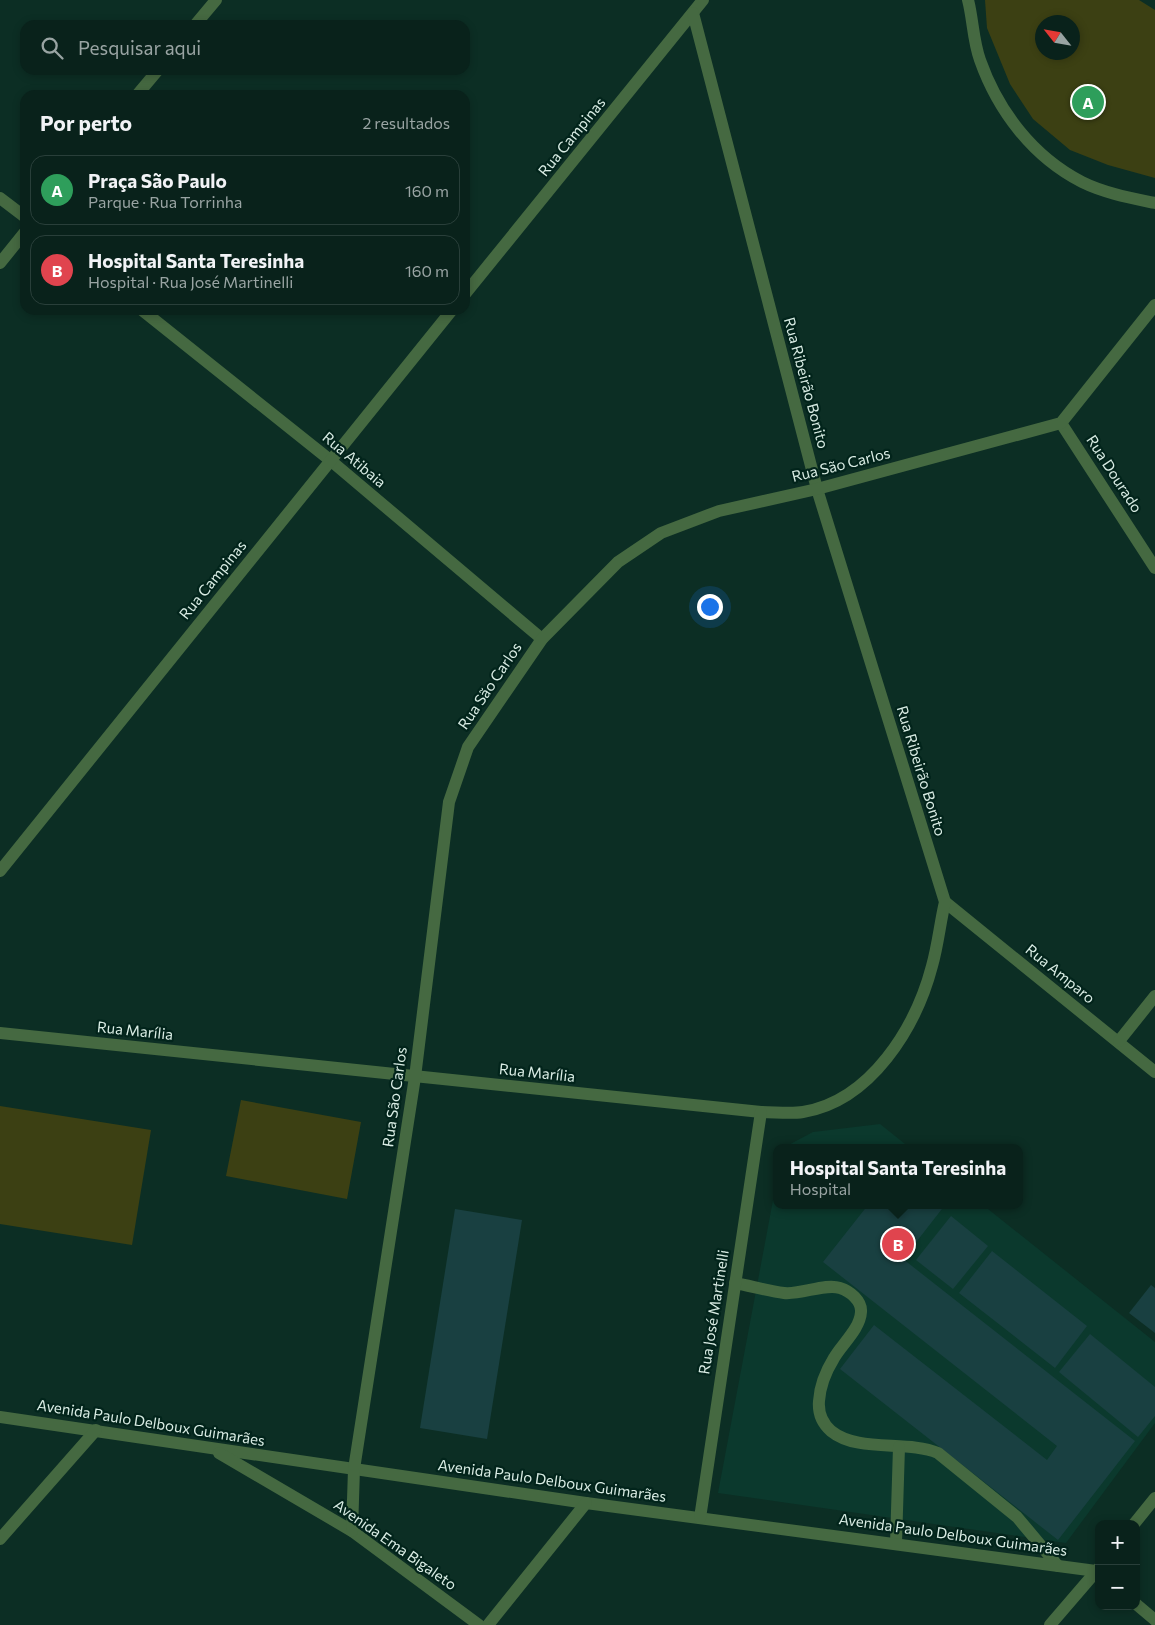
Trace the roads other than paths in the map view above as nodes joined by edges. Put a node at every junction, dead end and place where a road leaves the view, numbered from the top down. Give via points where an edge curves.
1 (216, 0) edge
2 (704, 0) edge
3 (968, 0) edge
4 (693, 13) junction
5 (199, 20) edge
6 (154, 75) edge
7 (142, 90) edge
8 (0, 198) edge
9 (1155, 203) edge
10 (20, 213) edge
11 (20, 238) edge
12 (0, 263) edge
13 (470, 288) edge
14 (1155, 305) edge
15 (148, 315) edge
16 (448, 315) edge
17 (1061, 423) junction
18 (330, 460) junction
19 (817, 488) junction
20 (1155, 568) edge
21 (542, 638) junction
22 (0, 850) edge
23 (10, 858) junction
24 (0, 871) edge
25 (944, 902) junction
26 (1155, 996) edge
27 (0, 1033) edge
28 (1119, 1041) junction
29 (1155, 1072) edge
30 (415, 1077) junction
31 (761, 1112) junction
32 (735, 1282) junction
33 (0, 1417) edge
34 (96, 1430) junction
35 (899, 1447) junction
36 (214, 1450) junction
37 (354, 1469) junction
38 (1155, 1498) edge
39 (586, 1503) junction
40 (700, 1518) junction
41 (1137, 1520) edge
42 (352, 1531) junction
43 (0, 1539) edge
44 (896, 1543) junction
45 (1058, 1566) junction
46 (1095, 1571) edge
47 (1095, 1574) edge
48 (1140, 1607) edge
49 (1155, 1620) edge
50 (479, 1625) edge
51 (488, 1625) edge
52 (1050, 1625) edge

1 - 5 street
2 - 4 street, Rua Campinas
3 - 9 street via 979,58 996,99 1021,134 1051,163 1083,182
4 - 13 street, Rua Campinas
4 - 19 street, Rua Ribeirão Bonito
6 - 7 street
8 - 10 street
11 - 12 street
14 - 17 street
15 - 18 street, Rua Atibaia
16 - 18 street, Rua Campinas
17 - 19 street, Rua São Carlos
17 - 20 street, Rua Dourado
18 - 21 street, Rua Atibaia
18 - 23 street, Rua Campinas
19 - 21 street, Rua São Carlos via 719,511 662,533 618,562
19 - 25 street, Rua Ribeirão Bonito
21 - 30 street, Rua São Carlos via 468,747 449,802
22 - 23 street
23 - 24 street, Rua Campinas
25 - 28 street, Rua Amparo
25 - 31 street, Rua Marília via 932,966 909,1024 881,1067 844,1098 803,1112
26 - 28 street
27 - 30 street, Rua Marília
28 - 29 street, Rua Amparo
30 - 31 street, Rua Marília
30 - 37 street, Rua São Carlos
31 - 32 street, Rua José Martinelli
32 - 35 street via 785,1293 838,1287 857,1299 862,1311 834,1357 820,1390 818,1406 822,1420 847,1440
32 - 40 street, Rua José Martinelli
33 - 34 street, Avenida Paulo Delboux Guimarães
34 - 36 street, Avenida Paulo Delboux Guimarães
34 - 43 street
35 - 44 street
35 - 45 street via 924,1447 938,1453 1017,1517
36 - 37 street, Avenida Paulo Delboux Guimarães
36 - 42 street, Avenida Ema Bigaleto
37 - 39 street, Avenida Paulo Delboux Guimarães
37 - 42 street, Rua São Carlos
38 - 41 street
39 - 40 street, Avenida Paulo Delboux Guimarães
39 - 51 street
40 - 44 street, Avenida Paulo Delboux Guimarães
42 - 50 street, Avenida Ema Bigaleto
44 - 45 street, Avenida Paulo Delboux Guimarães
45 - 46 street, Avenida Paulo Delboux Guimarães
47 - 52 street
48 - 49 street

